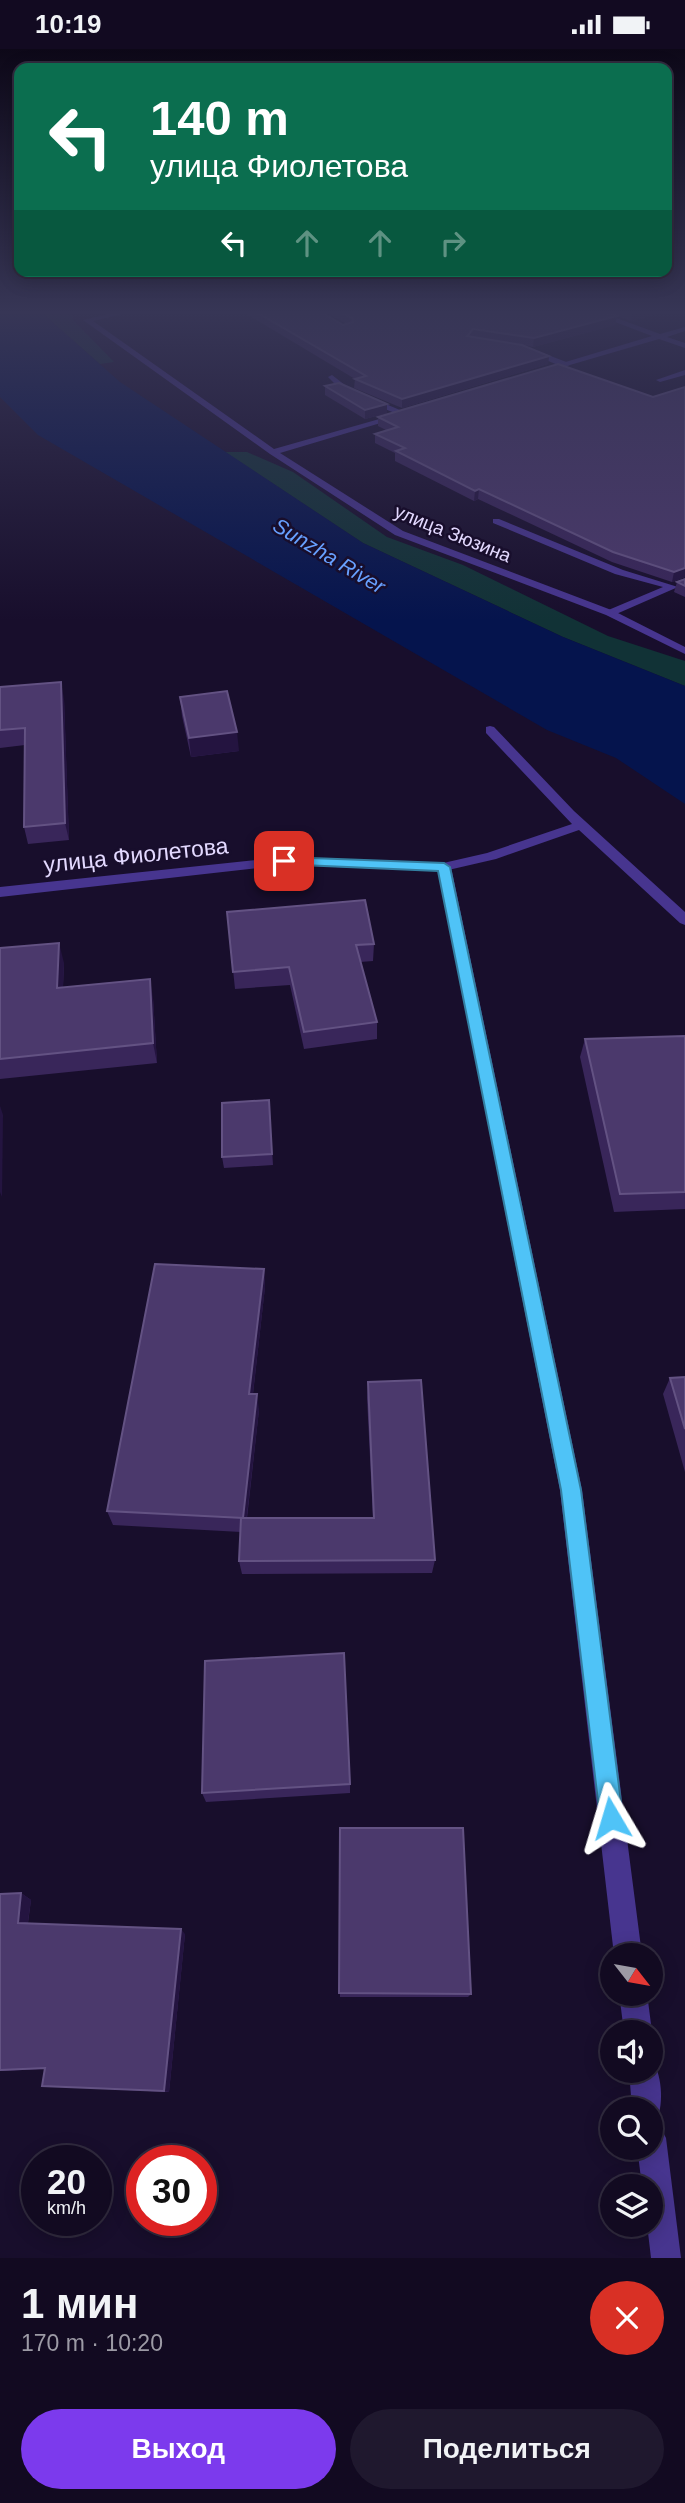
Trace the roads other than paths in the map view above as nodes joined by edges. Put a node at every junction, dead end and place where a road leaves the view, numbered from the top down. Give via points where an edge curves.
1 (222, 415) edge
2 (396, 415) edge
3 (273, 452) junction
4 (496, 521) dead end
5 (685, 582) edge
6 (673, 587) junction
7 (610, 613) junction
8 (685, 650) edge
9 (490, 730) dead end
10 (581, 825) junction
11 (444, 867) junction
12 (0, 892) edge
13 (685, 920) edge
14 (627, 1943) edge
15 (654, 2160) edge
16 (666, 2258) edge

1 - 3 street, улица Зюзина
2 - 3 street
3 - 7 street, улица Зюзина via 399,533
4 - 6 street via 619,572
5 - 6 street
6 - 7 street
7 - 8 street, улица Зюзина
9 - 10 street
10 - 11 street, улица Фиолетова
10 - 13 street
11 - 12 street, улица Фиолетова via 284,861
11 - 14 street via 571,1490
15 - 16 street

